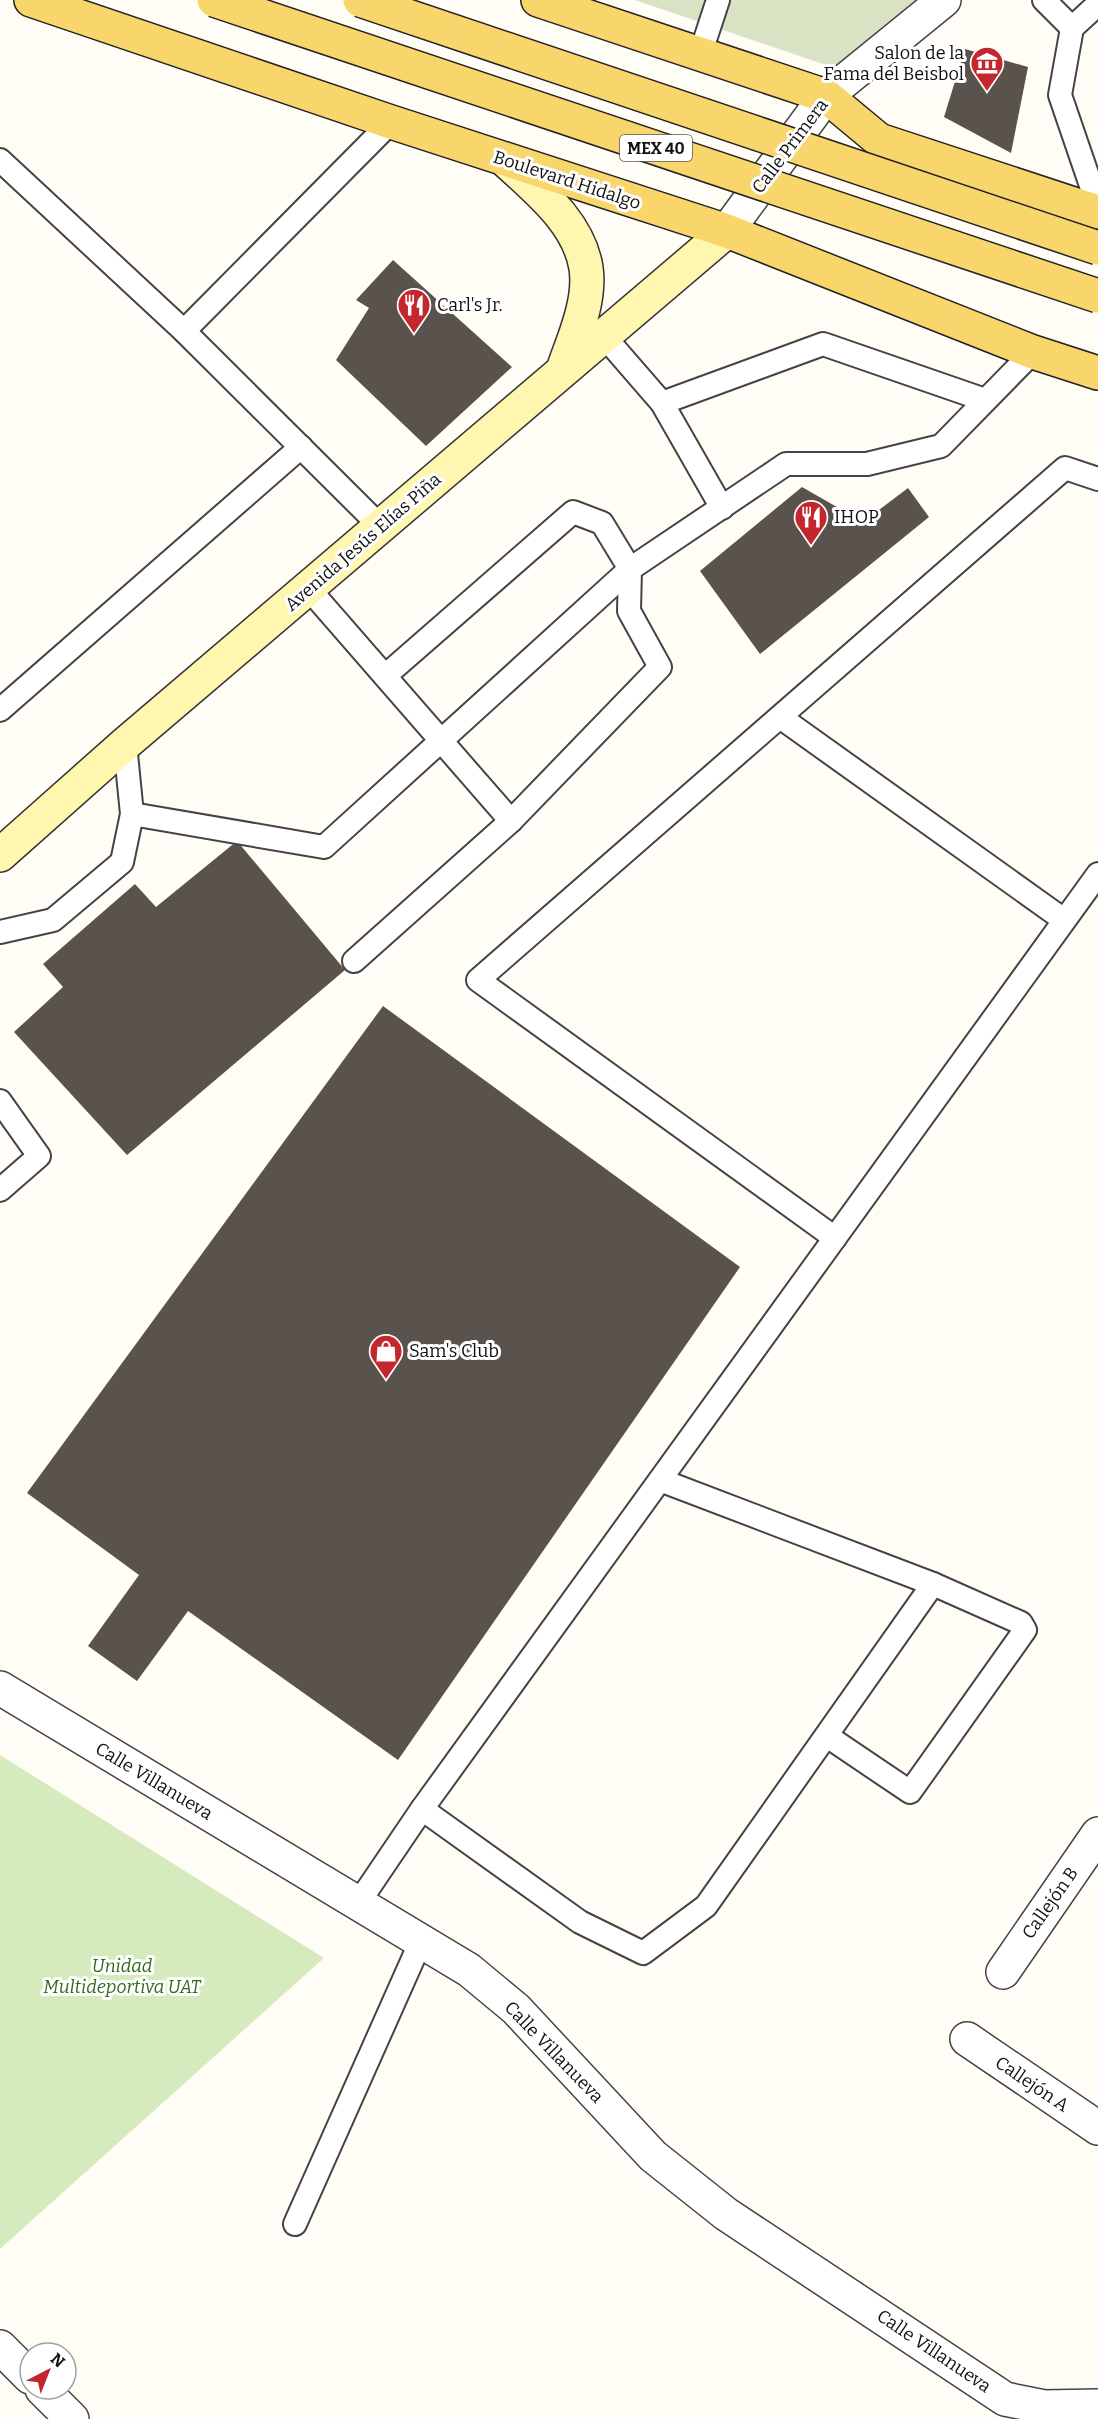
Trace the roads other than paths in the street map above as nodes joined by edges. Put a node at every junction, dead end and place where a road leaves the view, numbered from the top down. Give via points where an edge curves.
1 (31, 0) edge
2 (214, 0) edge
3 (360, 0) edge
4 (538, 0) edge
5 (718, 0) edge
6 (944, 0) edge
7 (1044, 0) edge
8 (1098, 4) edge
9 (1072, 28) junction
10 (700, 55) junction
11 (826, 96) junction
12 (391, 123) junction
13 (504, 159) junction
14 (0, 160) edge
15 (1098, 206) edge
16 (1098, 212) edge
17 (727, 231) junction
18 (1098, 248) edge
19 (1098, 296) edge
20 (184, 331) junction
21 (603, 334) junction
22 (1033, 352) junction
23 (563, 369) junction
24 (1098, 373) edge
25 (985, 400) junction
26 (662, 403) junction
27 (301, 447) junction
28 (1098, 480) edge
29 (722, 508) junction
30 (381, 527) junction
31 (630, 569) junction
32 (309, 589) junction
33 (385, 676) junction
34 (0, 710) edge
35 (780, 717) junction
36 (440, 740) junction
37 (126, 744) junction
38 (132, 814) junction
39 (511, 821) junction
40 (0, 855) edge
41 (1098, 874) edge
42 (1064, 921) junction
43 (0, 932) edge
44 (354, 961) dead end
45 (0, 1101) edge
46 (0, 1190) edge
47 (835, 1238) junction
48 (660, 1480) junction
49 (933, 1584) junction
50 (0, 1689) edge
51 (827, 1736) junction
52 (422, 1809) junction
53 (1098, 1834) edge
54 (359, 1902) junction
55 (421, 1941) junction
56 (1003, 1971) dead end
57 (967, 2039) dead end
58 (1098, 2128) edge
59 (295, 2224) dead end
60 (0, 2347) edge
61 (18, 2365) edge
62 (54, 2401) edge
63 (1098, 2406) edge
64 (72, 2419) edge

1 - 12 main road, Boulevard Hidalgo
2 - 19 main road, MEX 40, bridge
3 - 18 main road, MEX 40, bridge
4 - 10 main road
5 - 10 lane
6 - 11 street, Calle Primera
7 - 9 lane
8 - 9 lane
9 - 15 lane via 1060,95
10 - 11 main road
11 - 16 main road via 879,140
11 - 17 street, Calle Primera
12 - 13 main road, Boulevard Hidalgo
12 - 20 lane
13 - 17 main road, Boulevard Hidalgo
13 - 23 street via 561,214 586,268 580,318
14 - 20 lane
17 - 21 street, Avenida Jesús Elías Piña
17 - 22 main road, Boulevard Hidalgo
20 - 27 lane
21 - 23 street, Avenida Jesús Elías Piña
21 - 26 lane
22 - 24 main road, Boulevard Hidalgo
22 - 25 lane
23 - 30 street, Avenida Jesús Elías Piña
25 - 26 lane via 823,344
25 - 29 lane via 941,446 867,464 786,464
26 - 29 lane
27 - 30 lane
27 - 34 lane
28 - 35 lane via 1065,468
29 - 31 lane
30 - 32 street, Avenida Jesús Elías Piña
31 - 33 lane via 602,523 573,512
31 - 36 lane
31 - 39 lane via 629,611 660,667
32 - 33 lane
32 - 37 street, Avenida Jesús Elías Piña
33 - 36 lane
35 - 42 lane
35 - 47 lane via 478,980
36 - 38 lane via 324,847
36 - 39 lane
37 - 38 lane
37 - 40 street, Avenida Jesús Elías Piña
38 - 43 lane via 122,862 53,920
39 - 44 lane
41 - 42 lane
42 - 47 lane
45 - 46 lane via 39,1156
47 - 48 lane
48 - 49 lane
48 - 52 lane
49 - 51 lane
49 - 51 lane via 1021,1623 1025,1630 910,1792
50 - 54 street, Calle Villanueva
51 - 52 lane via 706,1906 643,1953 580,1923
52 - 54 lane
53 - 56 street, Callejón B
54 - 55 street, Calle Villanueva
55 - 59 lane
55 - 63 street, Calle Villanueva via 469,1970 516,2009 653,2156 726,2214 1005,2399 1044,2407
57 - 58 street, Callejón A
60 - 61 street
62 - 64 street

